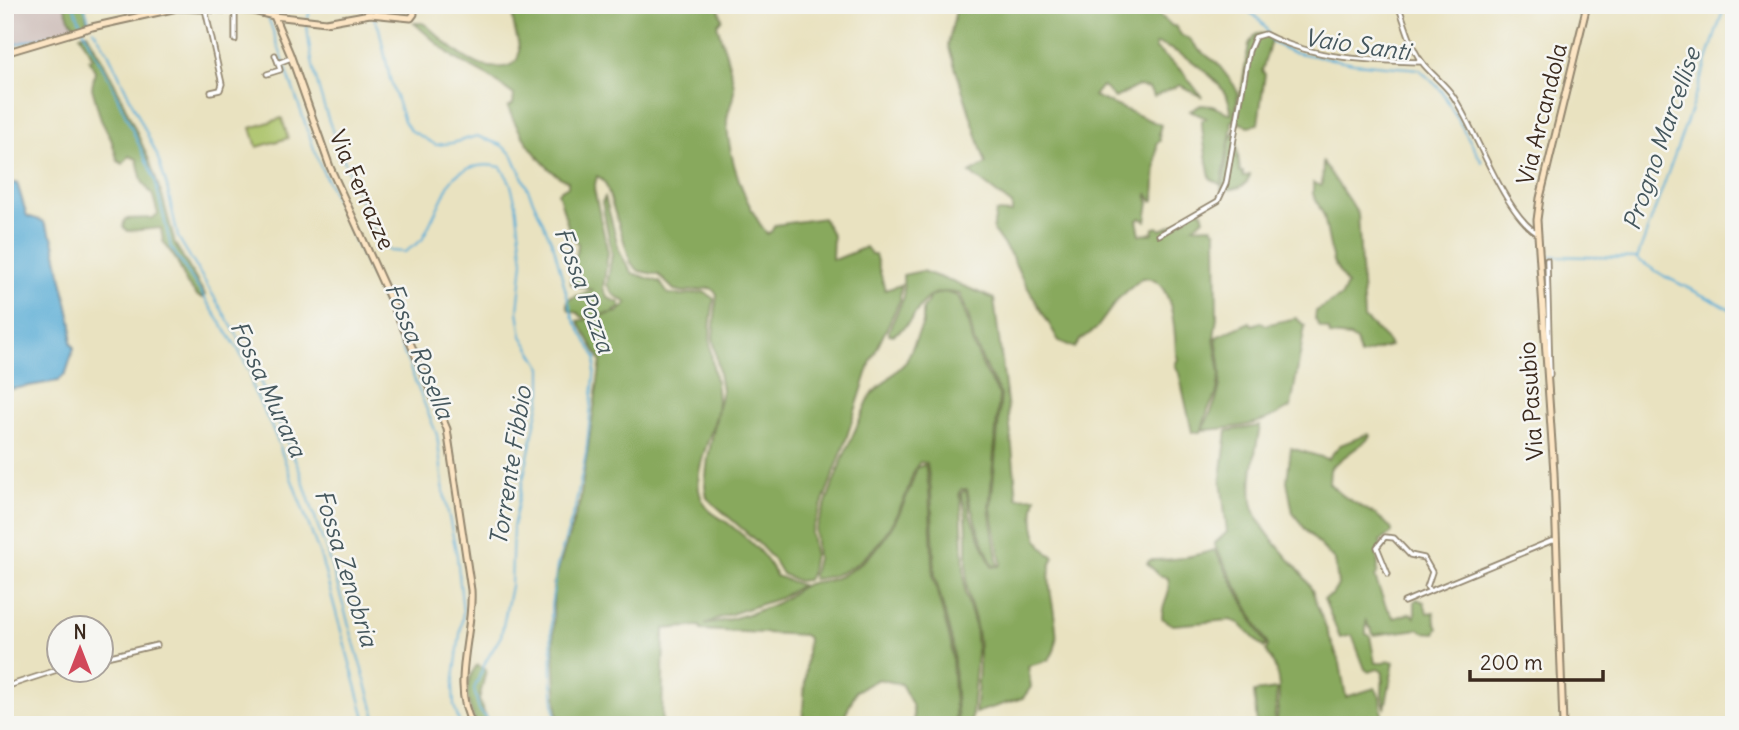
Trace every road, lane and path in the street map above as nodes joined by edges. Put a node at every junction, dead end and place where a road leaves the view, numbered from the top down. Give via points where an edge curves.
1 (413, 5) edge
2 (1398, 5) edge
3 (1587, 5) edge
4 (253, 8) edge
5 (205, 9) junction
6 (235, 10) junction
7 (273, 15) junction
8 (235, 40) dead end
9 (5, 53) edge
10 (275, 55) dead end
11 (284, 61) junction
12 (1422, 62) junction
13 (267, 74) dead end
14 (211, 92) dead end
15 (1538, 233) junction
16 (1159, 235) dead end
17 (1539, 260) joint
18 (1547, 260) dead end
19 (1549, 402) junction
20 (1555, 541) junction
21 (1388, 574) dead end
22 (1433, 590) junction
23 (1404, 602) dead end
24 (157, 645) dead end
25 (116, 655) edge
26 (46, 674) edge
27 (5, 687) edge
28 (473, 725) edge
29 (1563, 725) edge

1 - 7 street via 411,19 372,14 326,22
2 - 12 street, Via Arcandola
3 - 15 street, Via Arcandola via 1540,198
4 - 6 street
4 - 7 street
5 - 6 street
5 - 9 street via 160,10
5 - 14 street via 222,84 220,90
6 - 8 street
7 - 11 street, Via Ferrazze
10 - 11 street
11 - 13 street via 280,70
11 - 28 street, Via Ferrazze via 447,429 471,590 464,693
12 - 15 street, Via Arcandola via 1455,99 1513,206
12 - 16 street via 1371,61 1291,47 1265,34 1255,37 1226,184 1218,201
15 - 17 street, Via Arcandola
17 - 19 street, Via Pasubio
18 - 19 street
19 - 20 street, Via Pasubio
20 - 22 street
20 - 29 street, Via Pasubio
21 - 22 street via 1377,547 1382,539 1391,537 1410,555 1424,558 1432,572 1427,587
22 - 23 street
24 - 25 street
26 - 27 street

